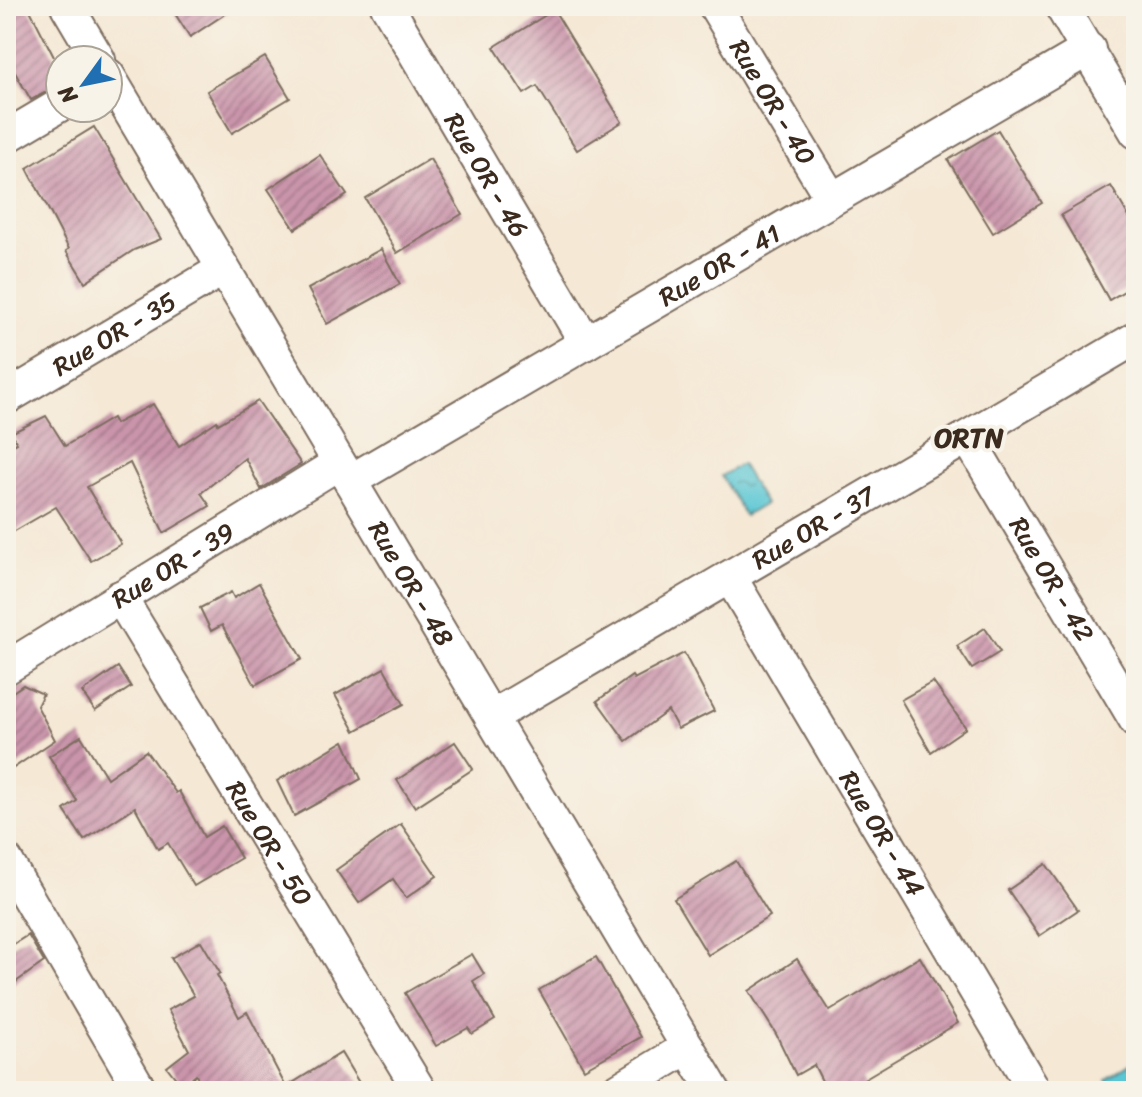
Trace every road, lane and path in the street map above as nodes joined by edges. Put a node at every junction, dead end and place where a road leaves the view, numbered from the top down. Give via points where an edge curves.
1 (67, 6) edge
2 (387, 6) edge
3 (715, 6) edge
4 (1061, 6) edge
5 (90, 44) edge
6 (1089, 49) junction
7 (124, 103) edge
8 (44, 114) edge
9 (1136, 132) edge
10 (6, 137) edge
11 (831, 198) junction
12 (223, 269) junction
13 (1136, 338) edge
14 (586, 343) junction
15 (6, 398) edge
16 (968, 438) junction
17 (345, 472) junction
18 (730, 577) junction
19 (120, 597) junction
20 (6, 668) edge
21 (491, 717) junction
22 (1136, 721) edge
23 (6, 860) edge
24 (688, 1047) junction
25 (141, 1091) edge
26 (420, 1091) edge
27 (616, 1091) edge
28 (714, 1091) edge
29 (1035, 1091) edge

1 - 5 street
2 - 14 street, Rue OR - 46
3 - 11 street, Rue OR - 40
4 - 6 street
6 - 9 street
6 - 11 street, Rue OR - 41
7 - 12 street, Rue OR - 48
8 - 10 street
11 - 14 street, Rue OR - 41
12 - 15 street, Rue OR - 35
12 - 17 street, Rue OR - 48
13 - 16 street, Rue OR - 37
14 - 17 street, Rue OR - 41
16 - 18 street, Rue OR - 37
16 - 22 street, Rue OR - 42
17 - 19 street, Rue OR - 39
17 - 21 street, Rue OR - 48
18 - 21 street, Rue OR - 37
18 - 29 street, Rue OR - 44
19 - 20 street, Rue OR - 39
19 - 26 street, Rue OR - 50
21 - 24 street, Rue OR - 48
23 - 25 street
24 - 27 street
24 - 28 street, Rue OR - 48

